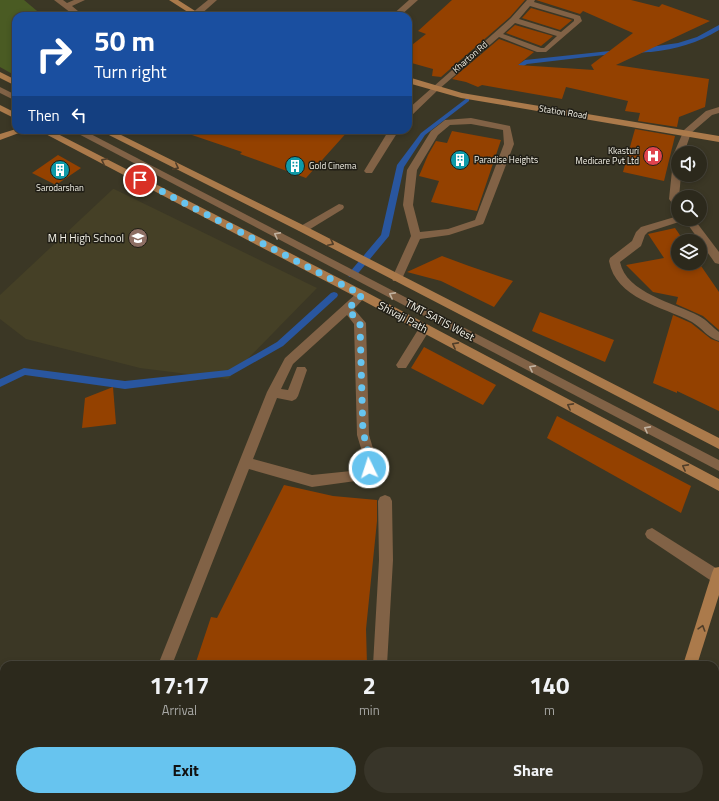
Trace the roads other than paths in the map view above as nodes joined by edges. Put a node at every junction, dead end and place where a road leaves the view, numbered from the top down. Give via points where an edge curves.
1 (58, 0) edge
2 (81, 0) edge
3 (173, 0) edge
4 (213, 0) edge
5 (414, 0) edge
6 (531, 1) edge
7 (66, 6) junction
8 (74, 12) edge
9 (190, 12) edge
10 (200, 12) edge
11 (400, 12) edge
12 (514, 20) junction
13 (497, 34) junction
14 (562, 35) junction
15 (0, 75) edge
16 (12, 81) edge
17 (412, 81) edge
18 (435, 88) junction
19 (0, 90) edge
20 (12, 96) edge
21 (0, 108) edge
22 (412, 110) edge
23 (719, 110) edge
24 (12, 113) edge
25 (12, 115) edge
26 (0, 120) edge
27 (688, 132) junction
28 (12, 133) edge
29 (51, 134) edge
30 (84, 134) edge
31 (112, 134) edge
32 (392, 134) edge
33 (0, 137) edge
34 (719, 139) edge
35 (682, 146) edge
36 (369, 171) dead end
37 (339, 208) dead end
38 (671, 222) edge
39 (694, 226) edge
40 (303, 229) junction
41 (416, 236) junction
42 (719, 260) edge
43 (397, 278) junction
44 (362, 295) junction
45 (348, 309) junction
46 (425, 328) junction
47 (719, 337) edge
48 (402, 365) dead end
49 (301, 370) dead end
50 (273, 392) junction
51 (719, 444) edge
52 (245, 462) junction
53 (719, 466) edge
54 (719, 485) edge
55 (385, 501) dead end
56 (652, 534) dead end
57 (718, 575) edge
58 (167, 661) edge
59 (380, 661) edge
60 (691, 661) edge

1 - 7 street
2 - 7 street
3 - 9 main road
4 - 10 street
5 - 11 street
6 - 12 street, Kharton Rd
6 - 14 street via 577,18 578,21
7 - 8 street
12 - 13 street, Kharton Rd
12 - 14 street
13 - 14 street via 540,50 546,50
13 - 18 street, Kharton Rd
15 - 16 main road
17 - 18 main road, Station Road
18 - 22 street, Kharton Rd
18 - 27 main road, Station Road via 461,95
19 - 20 street
21 - 24 main road
23 - 27 street via 709,113
25 - 26 main road
27 - 34 main road, Station Road
27 - 35 street
28 - 33 main road
44 -> 29 main road, Shivaji Path
53 -> 30 street, TMT SATIS West
31 -> 40 main road
32 - 36 street
37 - 40 street
38 - 47 street via 645,229 640,234 638,243 614,261 614,267 620,279 649,299 696,320
39 - 42 street
40 -> 43 main road
41 - 41 street via 408,205 412,170 434,133 448,122 471,121 507,128 509,144 479,222 449,232
41 - 43 street
43 - 51 main road
44 - 45 street
44 - 46 main road, Shivaji Path
45 - 50 street via 289,361
45 - 52 street via 360,324 363,435 367,442 369,468 365,475 312,481
46 - 48 street
54 -> 46 main road, Shivaji Path
49 - 50 street via 292,396
50 - 52 street
52 - 58 street
55 - 59 street via 386,560
56 - 57 street
60 -> 57 main road

